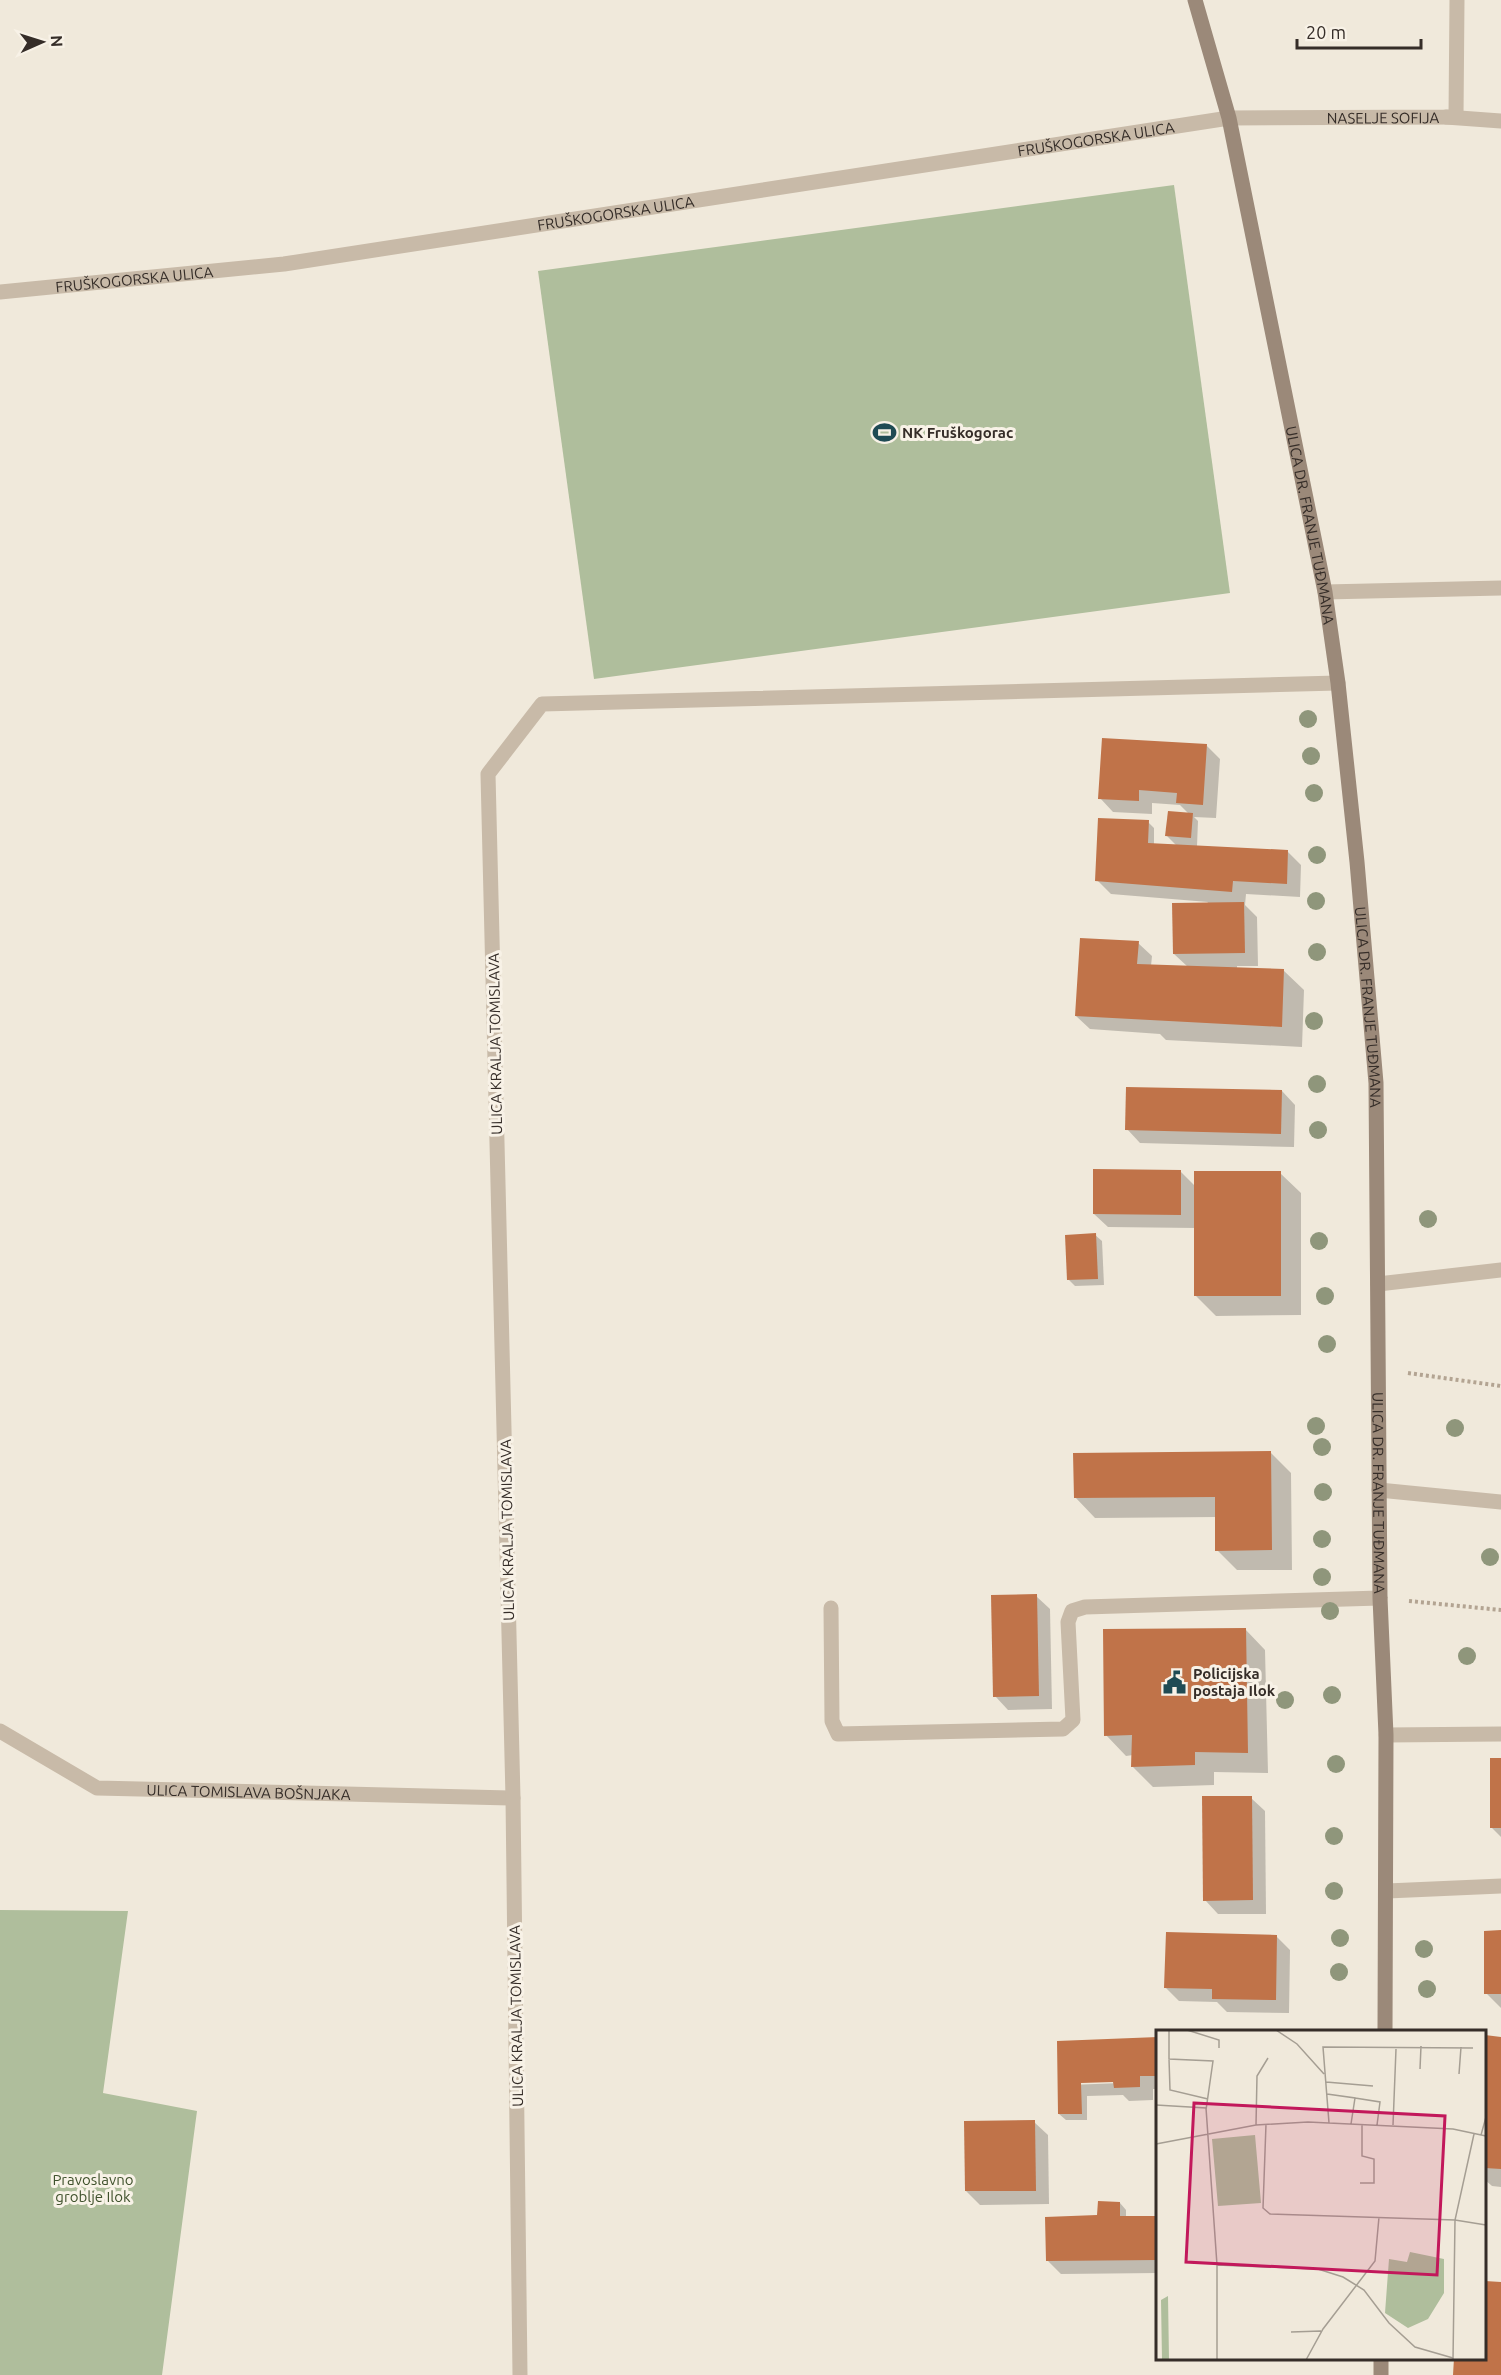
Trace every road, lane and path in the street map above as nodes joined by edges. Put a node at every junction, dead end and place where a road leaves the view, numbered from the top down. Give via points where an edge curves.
1 (1195, 0) edge
2 (1457, 0) edge
3 (1443, 116) junction
4 (1229, 118) junction
5 (1501, 121) edge
6 (0, 292) edge
7 (1501, 588) edge
8 (1325, 592) junction
9 (1338, 683) junction
10 (1501, 1270) edge
11 (1378, 1284) junction
12 (1378, 1367) junction
13 (1501, 1386) edge
14 (1379, 1490) junction
15 (1501, 1502) edge
16 (1380, 1598) junction
17 (831, 1608) dead end
18 (1501, 1610) edge
19 (0, 1731) edge
20 (1501, 1734) edge
21 (1386, 1736) junction
22 (513, 1798) junction
23 (1501, 1886) edge
24 (1387, 1891) junction
25 (1386, 2030) edge
26 (520, 2375) edge

1 - 4 main road, ULICA DR. FRANJE TUĐMANA
2 - 3 street, NASELJE SOFIJA via 1456,117
3 - 4 street, NASELJE SOFIJA
3 - 5 street
4 - 6 street, FRUŠKOGORSKA ULICA via 284,264
4 - 8 main road, ULICA DR. FRANJE TUĐMANA
7 - 8 street
8 - 9 main road, ULICA DR. FRANJE TUĐMANA
9 - 11 main road, ULICA DR. FRANJE TUĐMANA via 1376,1083
9 - 22 street, ULICA KRALJA TOMISLAVA via 542,704 488,774
10 - 11 street
11 - 12 main road, ULICA DR. FRANJE TUĐMANA
12 - 13 path
12 - 14 main road, ULICA DR. FRANJE TUĐMANA
14 - 15 street
14 - 16 main road, ULICA DR. FRANJE TUĐMANA
16 - 17 street via 1085,1607 1072,1611 1068,1622 1073,1720 1064,1729 838,1734 832,1721
16 - 18 path
16 - 21 main road, ULICA DR. FRANJE TUĐMANA
19 - 22 street, ULICA TOMISLAVA BOŠNJAKA via 97,1788
20 - 21 street
21 - 24 main road, ULICA DR. FRANJE TUĐMANA
22 - 26 street, ULICA KRALJA TOMISLAVA
23 - 24 street
24 - 25 main road, ULICA DR. FRANJE TUĐMANA

